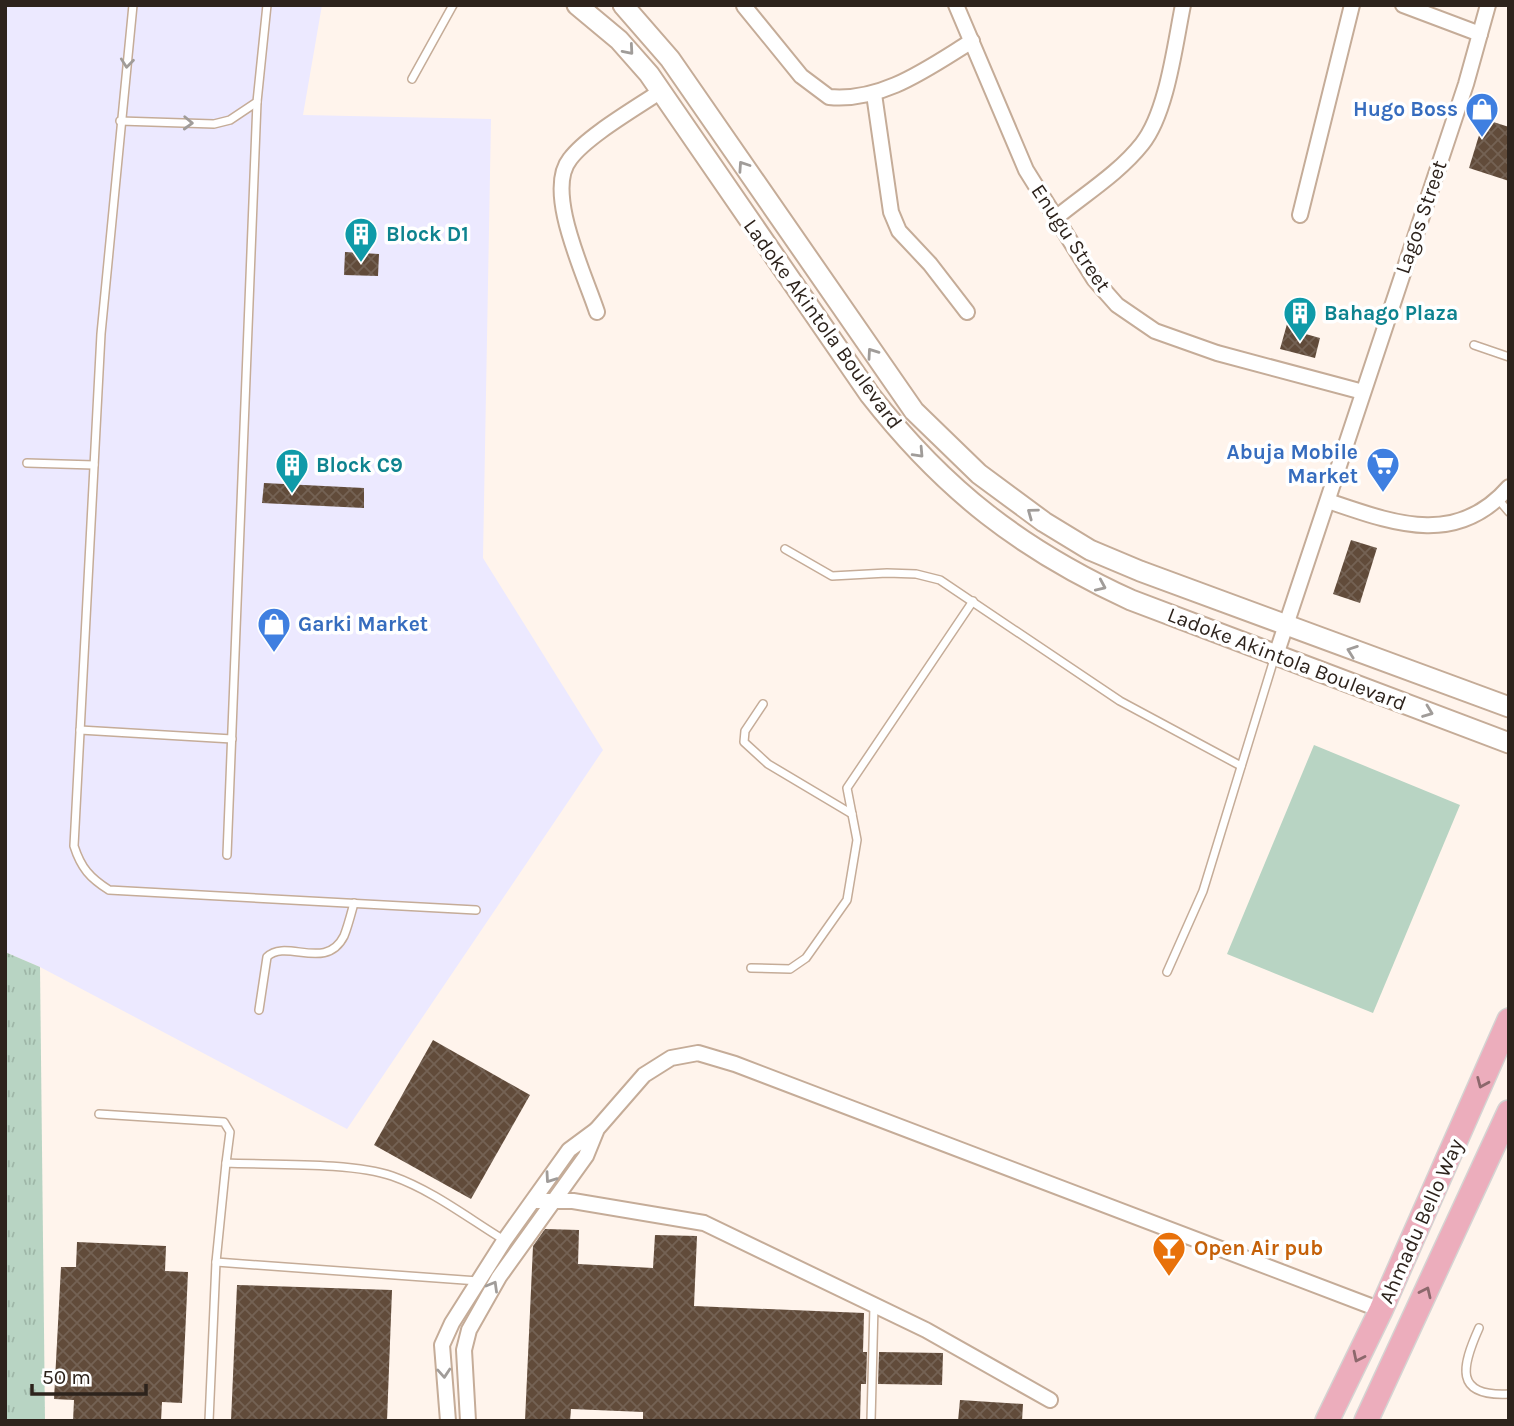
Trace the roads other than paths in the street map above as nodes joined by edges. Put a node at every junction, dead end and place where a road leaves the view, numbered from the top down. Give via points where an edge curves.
1 (133, 5) edge
2 (267, 5) edge
3 (453, 5) edge
4 (578, 5) edge
5 (622, 5) edge
6 (956, 5) edge
7 (1183, 5) edge
8 (1352, 5) edge
9 (1403, 5) edge
10 (1488, 5) edge
11 (744, 6) edge
12 (1479, 34) junction
13 (972, 41) junction
14 (412, 79) dead end
15 (661, 91) junction
16 (874, 94) junction
17 (257, 102) junction
18 (120, 121) junction
19 (1300, 215) dead end
20 (1056, 218) junction
21 (597, 312) dead end
22 (967, 312) dead end
23 (1474, 345) dead end
24 (1509, 357) edge
25 (1363, 392) junction
26 (27, 463) dead end
27 (94, 466) junction
28 (1509, 487) edge
29 (1498, 499) junction
30 (1328, 501) junction
31 (1509, 512) edge
32 (786, 549) dead end
33 (973, 601) junction
34 (1284, 626) junction
35 (1276, 655) junction
36 (763, 704) dead end
37 (1509, 707) edge
38 (80, 730) junction
39 (232, 739) junction
40 (1509, 743) edge
41 (1241, 765) junction
42 (852, 814) junction
43 (228, 855) dead end
44 (355, 903) junction
45 (476, 910) dead end
46 (751, 968) dead end
47 (1167, 972) dead end
48 (259, 1010) dead end
49 (1509, 1020) edge
50 (1509, 1112) edge
51 (99, 1114) dead end
52 (597, 1129) junction
53 (226, 1163) junction
54 (534, 1201) junction
55 (553, 1201) junction
56 (505, 1241) junction
57 (216, 1262) junction
58 (478, 1281) junction
59 (874, 1304) junction
60 (1381, 1310) junction
61 (1479, 1328) dead end
62 (1509, 1394) edge
63 (1050, 1401) dead end
64 (209, 1421) edge
65 (448, 1421) edge
66 (468, 1421) edge
67 (871, 1421) edge
68 (1327, 1421) edge
69 (1366, 1421) edge

1 -> 18 lane
2 - 17 lane
3 - 14 lane
4 -> 15 street, Ladoke Akintola Boulevard via 620,40
34 -> 5 street, Ladoke Akintola Boulevard via 1090,550 1044,522 946,445 891,381 670,59
6 - 13 street, Enugu Street
7 - 20 street via 1156,118 1143,143
8 - 19 street
9 - 12 street
10 - 12 street, Lagos Street
11 - 16 street via 819,92 843,99
12 - 25 street, Lagos Street
13 - 16 street via 911,79
13 - 20 street, Enugu Street via 1026,170
15 - 21 street via 569,159 559,181 561,207
15 -> 35 street, Ladoke Akintola Boulevard via 870,396 959,494 1030,548 1079,576
16 - 22 street via 884,181 899,231
18 -> 17 lane via 214,124 230,120
17 - 39 lane
18 - 27 lane
20 - 25 street, Enugu Street via 1102,287 1154,331
23 - 24 lane
25 - 30 street, Lagos Street
26 - 27 lane
27 - 38 lane
28 - 29 street
29 - 30 street via 1476,514 1445,525 1413,526
29 - 31 lane
30 - 34 street, Lagos Street
32 - 33 lane via 832,576 916,574 940,580
33 - 41 lane via 1120,701
33 - 42 lane via 847,788
34 - 35 street, Lagos Street
37 -> 34 street, Ladoke Akintola Boulevard
35 -> 40 street, Ladoke Akintola Boulevard
35 - 41 lane
36 - 42 lane via 745,731 744,742 768,764
38 - 39 lane
38 - 44 lane via 74,846 80,865 109,890
39 - 43 lane
41 - 47 lane via 1203,891
42 - 46 lane via 857,840 847,900 798,964 790,969
44 - 45 lane
44 - 48 lane via 343,937 325,953 282,951 267,957
49 -> 60 main road, Ahmadu Bello Way
69 -> 50 main road, Ahmadu Bello Way
51 - 53 lane via 224,1122 230,1132
52 -> 54 street via 569,1150
52 - 55 street via 586,1156
52 - 60 street via 644,1075 671,1058 698,1053
53 - 56 lane via 392,1175
53 - 57 lane
54 - 55 street
54 - 56 street
55 - 59 street via 573,1200 704,1223
66 -> 55 street via 464,1350 469,1330 499,1277
56 - 58 street
57 - 58 lane
57 - 64 lane
58 -> 65 street via 442,1345
59 - 63 street
59 - 67 lane
60 -> 68 main road, Ahmadu Bello Way
61 - 62 lane via 1465,1359 1465,1376 1478,1392

